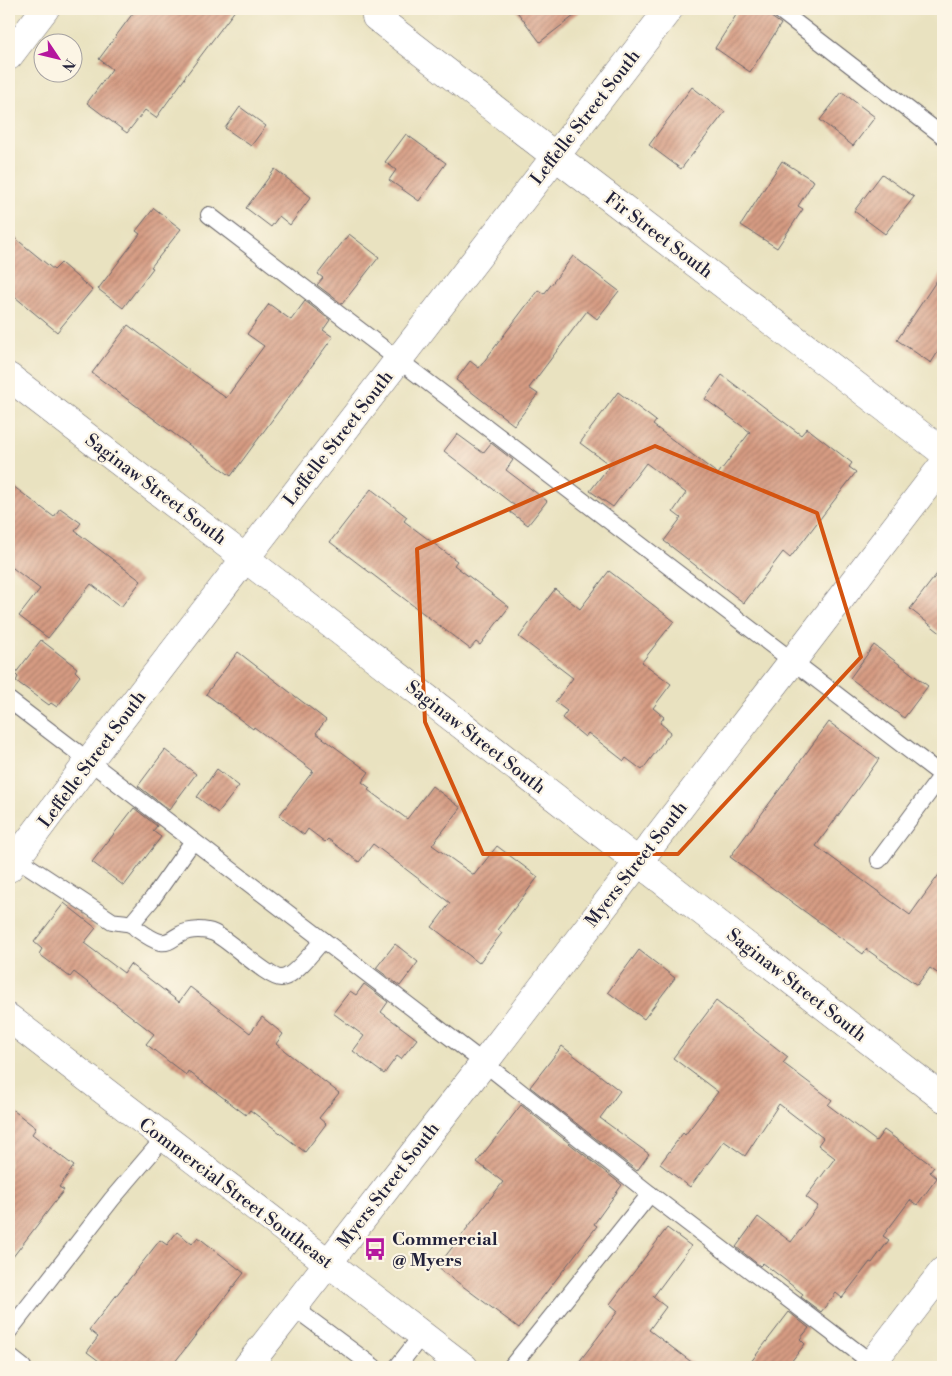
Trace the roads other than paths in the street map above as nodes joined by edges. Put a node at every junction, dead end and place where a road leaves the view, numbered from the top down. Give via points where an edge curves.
1 (45, 9) edge
2 (669, 9) edge
3 (778, 9) edge
4 (376, 17) dead end
5 (9, 56) edge
6 (943, 136) edge
7 (555, 156) junction
8 (209, 215) dead end
9 (399, 360) junction
10 (9, 377) edge
11 (943, 452) edge
12 (943, 465) edge
13 (246, 558) junction
14 (792, 661) junction
15 (10, 702) edge
16 (89, 761) junction
17 (943, 776) edge
18 (194, 841) junction
19 (878, 860) dead end
20 (638, 862) junction
21 (13, 863) edge
22 (131, 924) junction
23 (323, 940) junction
24 (9, 1018) edge
25 (484, 1063) junction
26 (943, 1098) edge
27 (164, 1138) junction
28 (650, 1194) junction
29 (328, 1262) junction
30 (943, 1271) edge
31 (294, 1307) junction
32 (9, 1331) edge
33 (422, 1335) junction
34 (873, 1366) edge
35 (247, 1367) edge
36 (374, 1367) edge
37 (397, 1367) edge
38 (464, 1367) edge
39 (511, 1367) edge

1 - 5 street
2 - 7 street, Leffelle Street South
3 - 6 lane
4 - 7 street, Fir Street South
7 - 9 street, Leffelle Street South
7 - 11 street, Fir Street South
8 - 9 lane
9 - 13 street, Leffelle Street South
9 - 14 lane
10 - 13 street, Saginaw Street South
12 - 14 street, Myers Street South
13 - 16 street, Leffelle Street South
13 - 20 street, Saginaw Street South
14 - 17 lane
14 - 20 street, Myers Street South
15 - 16 lane
16 - 18 lane
16 - 21 street, Leffelle Street South
17 - 19 lane
18 - 22 lane
18 - 23 lane
20 - 25 street, Myers Street South
20 - 26 street, Saginaw Street South
21 - 22 lane via 112,921
22 - 23 lane via 146,936 161,942 187,931 215,933 278,978 294,972
23 - 25 lane
24 - 27 street, Commercial Street Southeast
25 - 28 lane
25 - 29 street, Myers Street South
27 - 29 street, Commercial Street Southeast
27 - 32 lane
28 - 34 lane
28 - 39 lane
29 - 31 street, Myers Street South
29 - 33 street, Commercial Street Southeast
30 - 34 street
31 - 35 street, Myers Street South
31 - 36 lane
33 - 37 lane
33 - 38 street, Commercial Street Southeast

